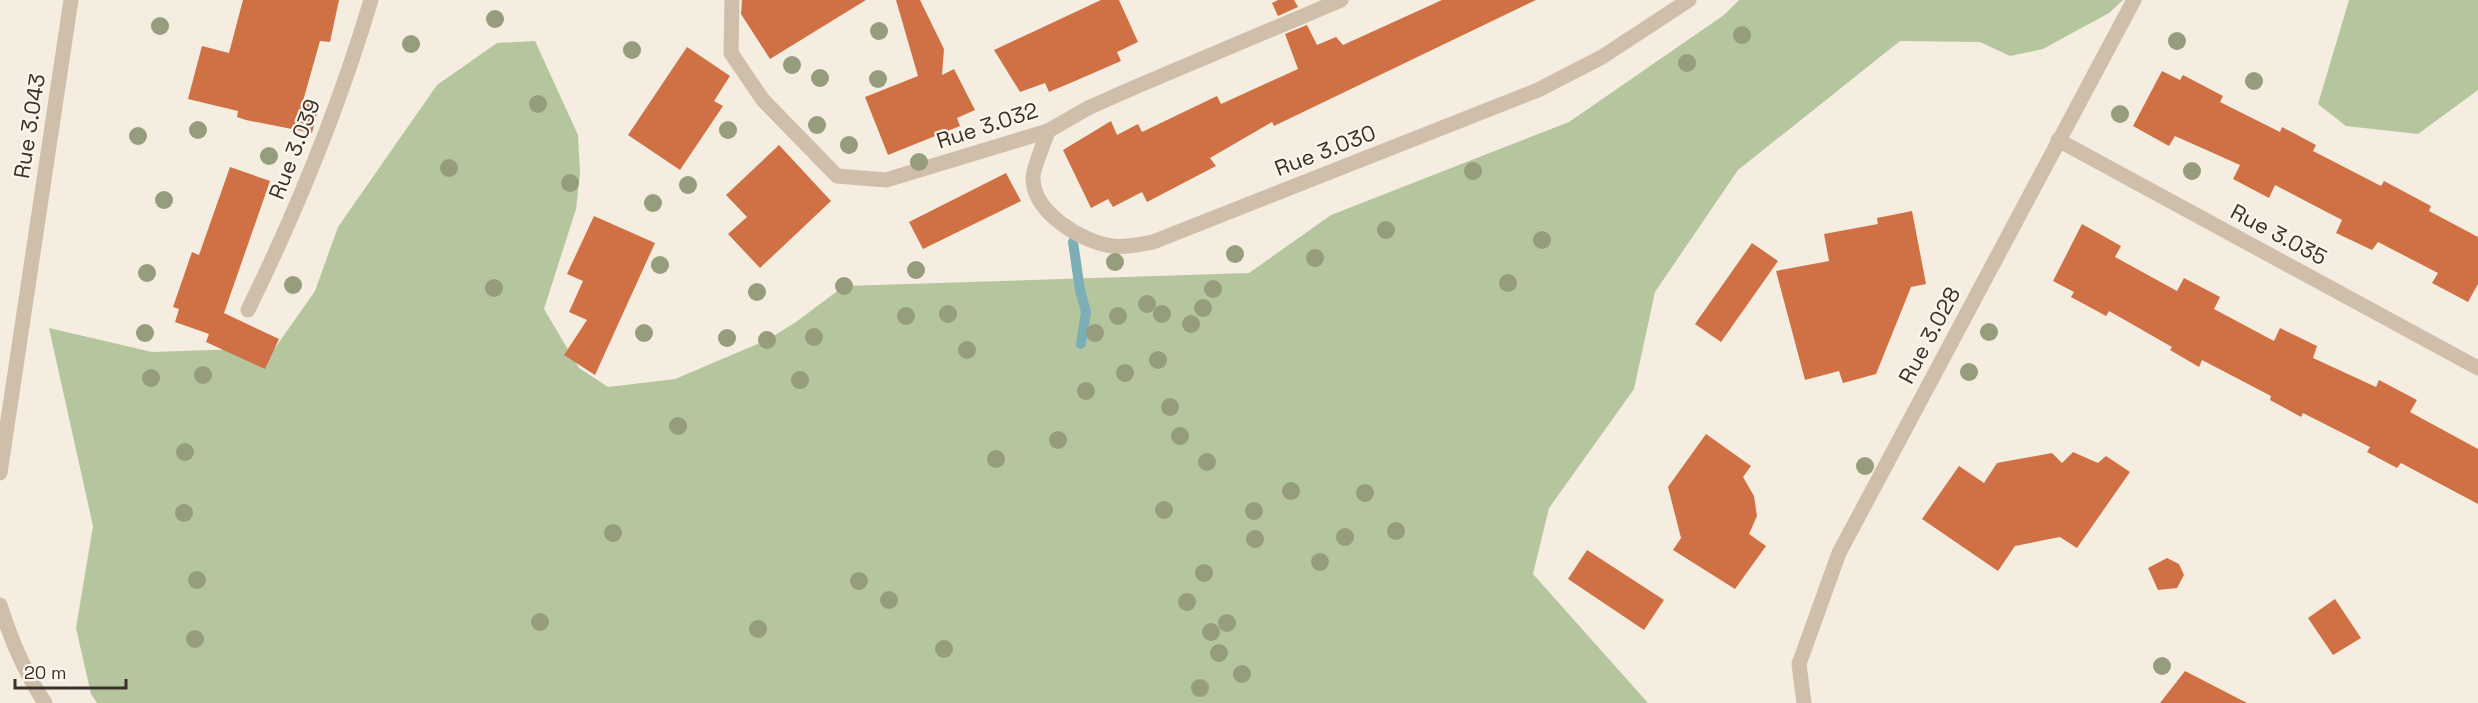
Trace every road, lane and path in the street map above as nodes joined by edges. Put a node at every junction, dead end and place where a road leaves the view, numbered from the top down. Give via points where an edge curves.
1 (71, 0) edge
2 (371, 0) edge
3 (732, 0) edge
4 (1341, 0) edge
5 (1689, 0) edge
6 (2134, 0) edge
7 (1048, 131) junction
8 (2058, 140) junction
9 (248, 310) dead end
10 (2478, 368) edge
11 (0, 473) edge
12 (0, 605) edge
13 (45, 703) edge
14 (1804, 703) edge

1 - 11 street, Rue 3.043
2 - 9 street, Rue 3.039 via 324,141 287,231
3 - 7 street, Rue 3.032 via 731,53 763,100 837,176 886,180
4 - 7 street, Rue 3.032 via 1088,108
5 - 7 street, Rue 3.030 via 1602,57 1538,90 1154,243 1113,246 1083,237 1042,207 1032,179
6 - 8 street, Rue 3.028
8 - 10 street, Rue 3.035
8 - 14 street, Rue 3.028 via 1839,552 1799,664
12 - 13 street via 9,636

